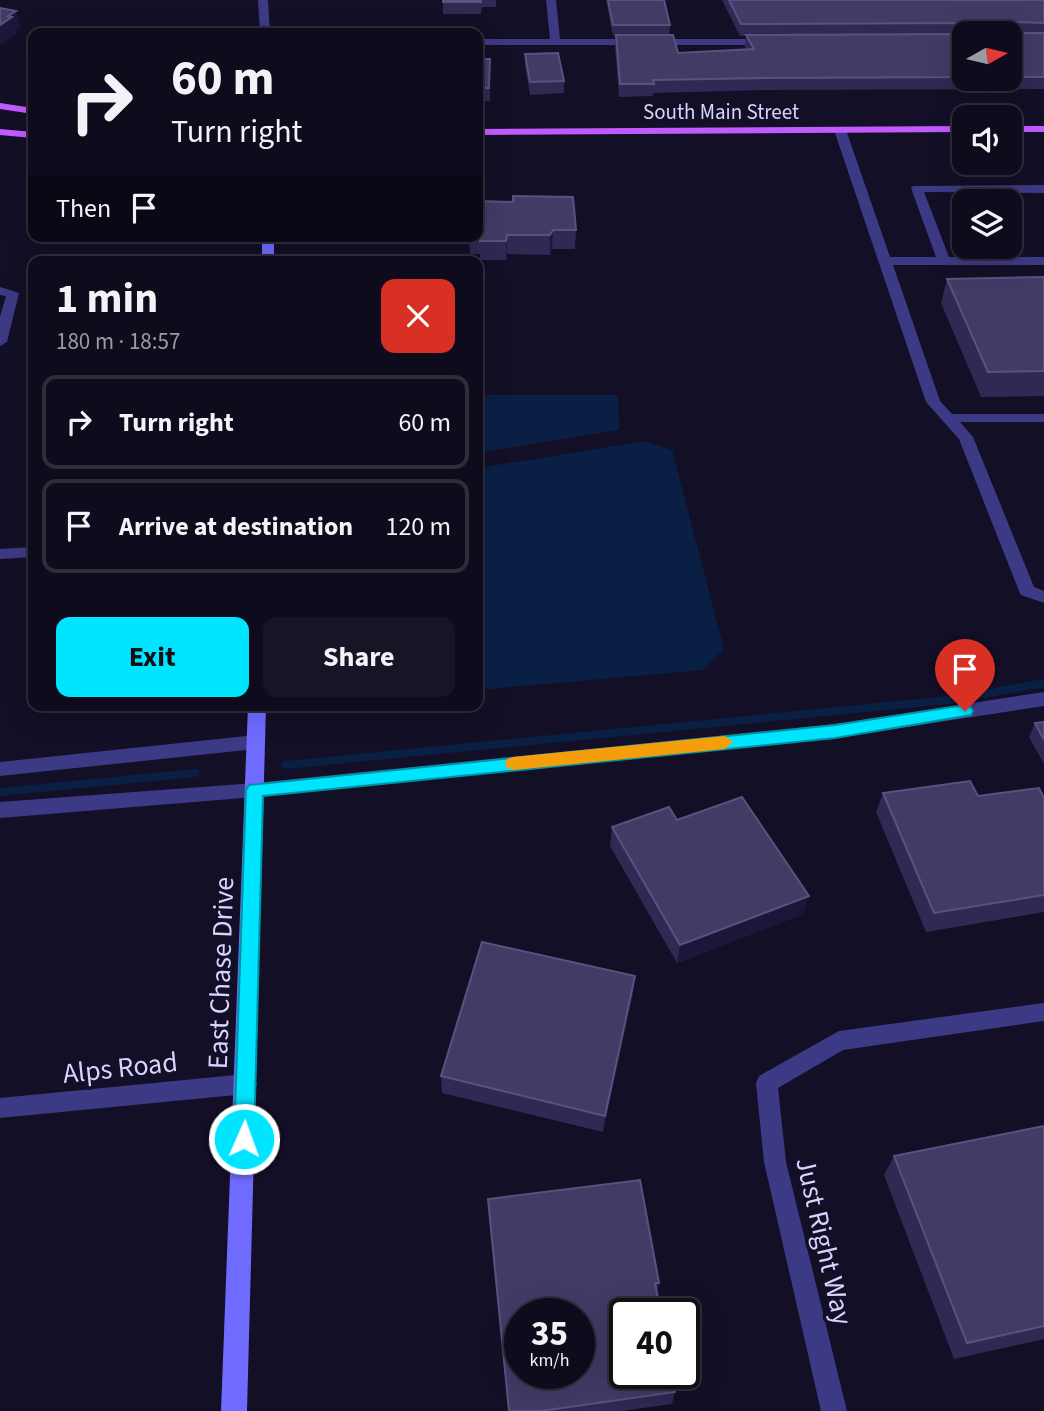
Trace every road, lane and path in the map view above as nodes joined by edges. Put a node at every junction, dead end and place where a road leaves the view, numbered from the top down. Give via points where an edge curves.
1 (262, 0) edge
2 (551, 0) edge
3 (265, 28) edge
4 (483, 42) edge
5 (787, 42) edge
6 (555, 43) junction
7 (0, 106) edge
8 (28, 110) edge
9 (952, 129) edge
10 (1022, 129) edge
11 (1044, 129) edge
12 (839, 130) junction
13 (0, 132) edge
14 (483, 132) edge
15 (28, 135) edge
16 (1044, 189) edge
17 (885, 261) junction
18 (944, 261) junction
19 (1044, 261) edge
20 (6, 292) edge
21 (0, 342) edge
22 (951, 418) junction
23 (1044, 418) edge
24 (28, 552) edge
25 (0, 554) edge
26 (1044, 597) edge
27 (1044, 699) edge
28 (257, 711) edge
29 (256, 742) junction
30 (0, 769) edge
31 (254, 790) junction
32 (0, 810) edge
33 (1044, 1012) edge
34 (246, 1084) junction
35 (0, 1108) edge
36 (234, 1411) edge
37 (834, 1411) edge

1 - 3 street
2 - 6 street
4 - 6 street
5 - 6 street
7 - 8 main road
9 - 12 main road, South Main Street
10 - 11 main road
12 - 14 main road, South Main Street
12 - 17 street
13 - 15 main road
16 - 18 street via 917,188
17 - 18 street
17 - 22 street via 933,402
18 - 19 street
20 - 21 street
22 - 23 street
22 - 26 street via 966,437 1027,591
24 - 25 street
27 - 31 street via 835,731
28 - 29 street, East Chase Drive
29 - 30 street
29 - 31 street, East Chase Drive
31 - 32 street
31 - 34 street, East Chase Drive
33 - 37 street, Just Right Way via 839,1041 767,1083 775,1162
34 - 35 street, Alps Road
34 - 36 street, East Chase Drive

